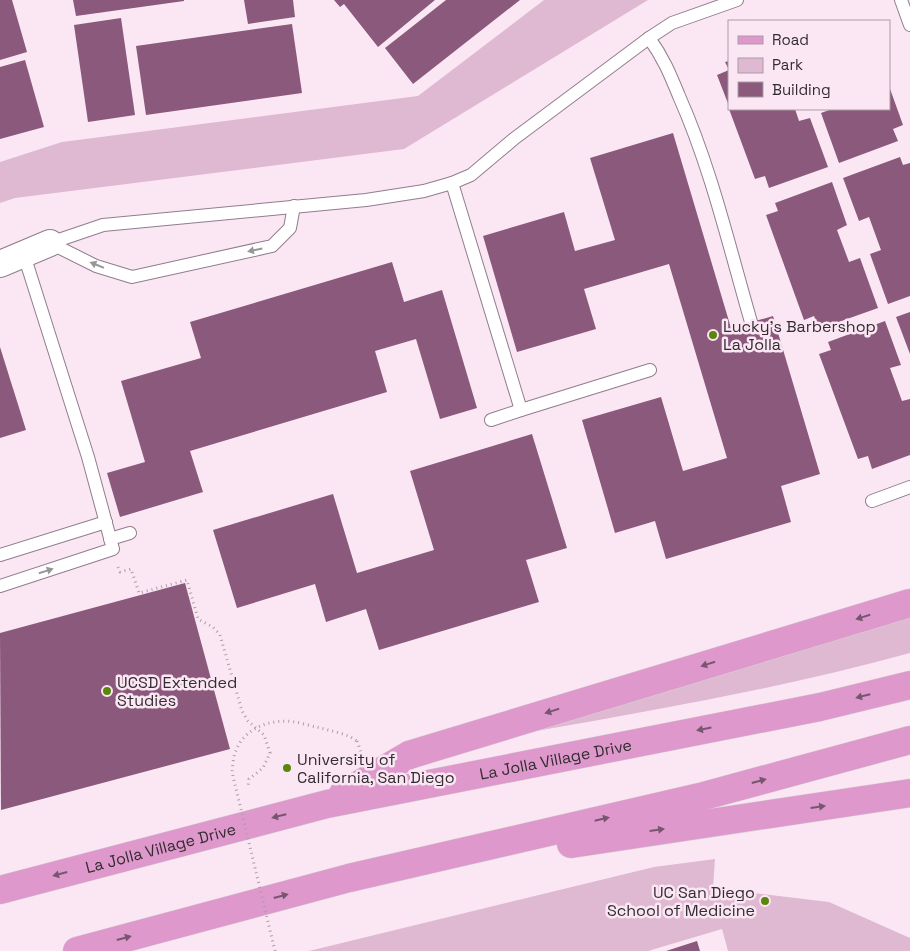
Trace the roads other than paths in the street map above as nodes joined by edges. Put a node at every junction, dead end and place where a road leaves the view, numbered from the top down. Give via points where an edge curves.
1 (738, 0) edge
2 (901, 0) edge
3 (910, 25) edge
4 (649, 38) junction
5 (452, 183) junction
6 (294, 206) junction
7 (50, 243) junction
8 (24, 255) junction
9 (0, 264) edge
10 (751, 322) dead end
11 (650, 370) dead end
12 (521, 410) junction
13 (490, 420) dead end
14 (910, 487) edge
15 (872, 501) dead end
16 (106, 522) junction
17 (130, 533) dead end
18 (112, 544) junction
19 (0, 554) edge
20 (0, 586) edge
21 (910, 603) edge
22 (910, 685) edge
23 (910, 740) edge
24 (910, 793) edge
25 (326, 804) junction
26 (350, 878) junction
27 (0, 890) edge
28 (77, 951) edge

1 - 4 lane via 672,23
2 - 3 lane
4 - 5 lane via 471,175
4 - 10 lane via 661,54 690,119
5 - 6 lane via 366,200
5 - 12 lane
6 - 7 lane via 103,225
6 -> 7 lane via 290,228 272,246 132,277 96,266
7 - 8 street
8 - 9 street
8 - 16 lane
11 - 12 lane
12 - 13 lane
14 - 15 lane
16 - 18 lane
16 - 19 lane
17 - 18 lane
20 -> 18 lane
21 -> 25 main road via 409,755
22 -> 25 main road, La Jolla Village Drive via 820,707
26 -> 23 main road via 700,797
26 -> 24 main road
25 -> 27 main road, La Jolla Village Drive
28 -> 26 main road

